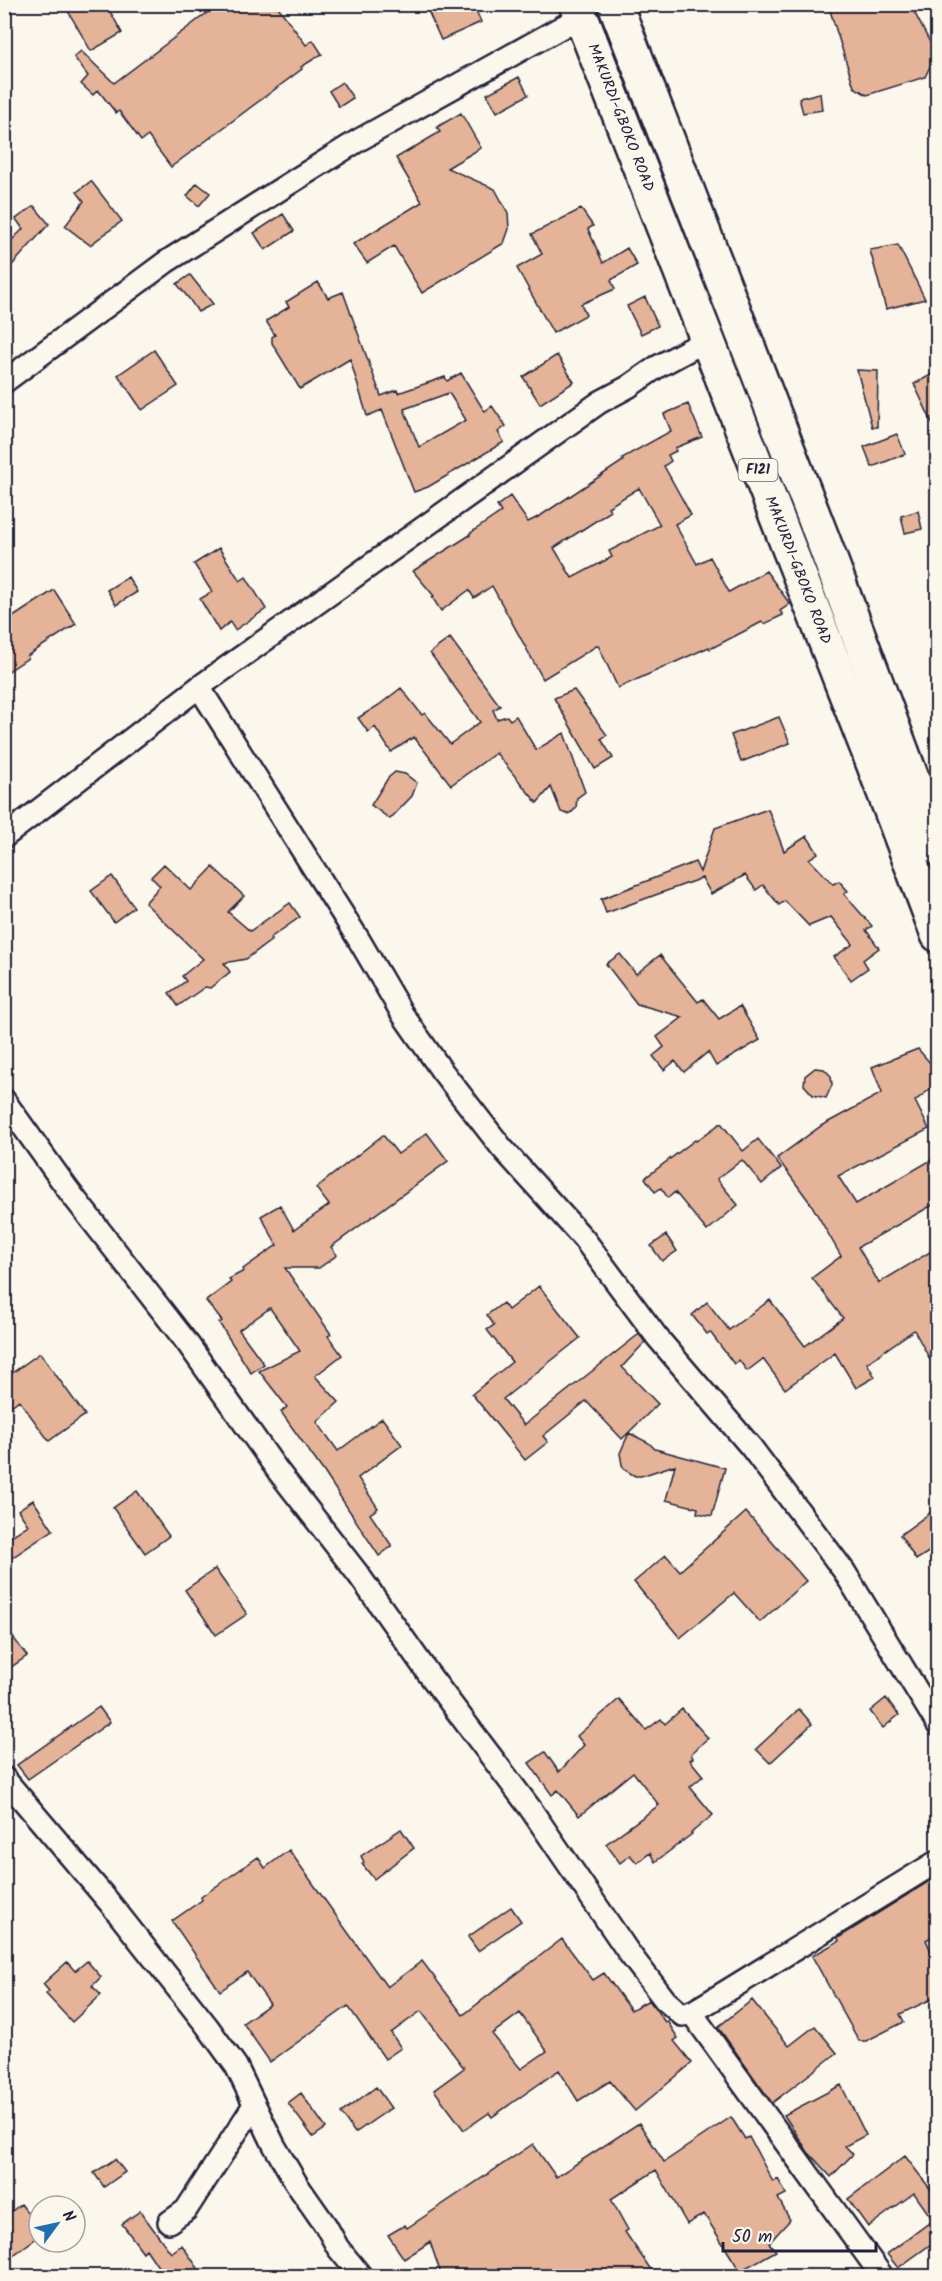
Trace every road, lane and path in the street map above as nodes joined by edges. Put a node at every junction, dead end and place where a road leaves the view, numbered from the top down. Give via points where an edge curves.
1 (615, 4) edge
2 (578, 11) edge
3 (707, 340) junction
4 (4, 382) edge
5 (199, 687) junction
6 (4, 837) edge
7 (938, 848) edge
8 (938, 936) edge
9 (4, 1100) edge
10 (938, 1725) edge
11 (4, 1778) edge
12 (938, 1861) edge
13 (691, 2012) junction
14 (254, 2104) junction
15 (169, 2222) dead end
16 (361, 2277) edge
17 (882, 2277) edge

1 - 7 main road, F121
2 - 3 main road, MAKURDI-GBOKO ROAD / F121
2 - 4 street via 359,140 166,262
3 - 5 street via 600,402
3 - 8 main road, MAKURDI-GBOKO ROAD / F121
5 - 6 street
5 - 10 street via 403,1015 442,1071 502,1148 584,1239 657,1337 751,1447 844,1571
9 - 13 street via 530,1808 636,1962 665,2000 682,2015
11 - 14 street via 207,2026 236,2066
12 - 13 street
13 - 17 street
14 - 15 street via 186,2210
14 - 16 street via 298,2186

